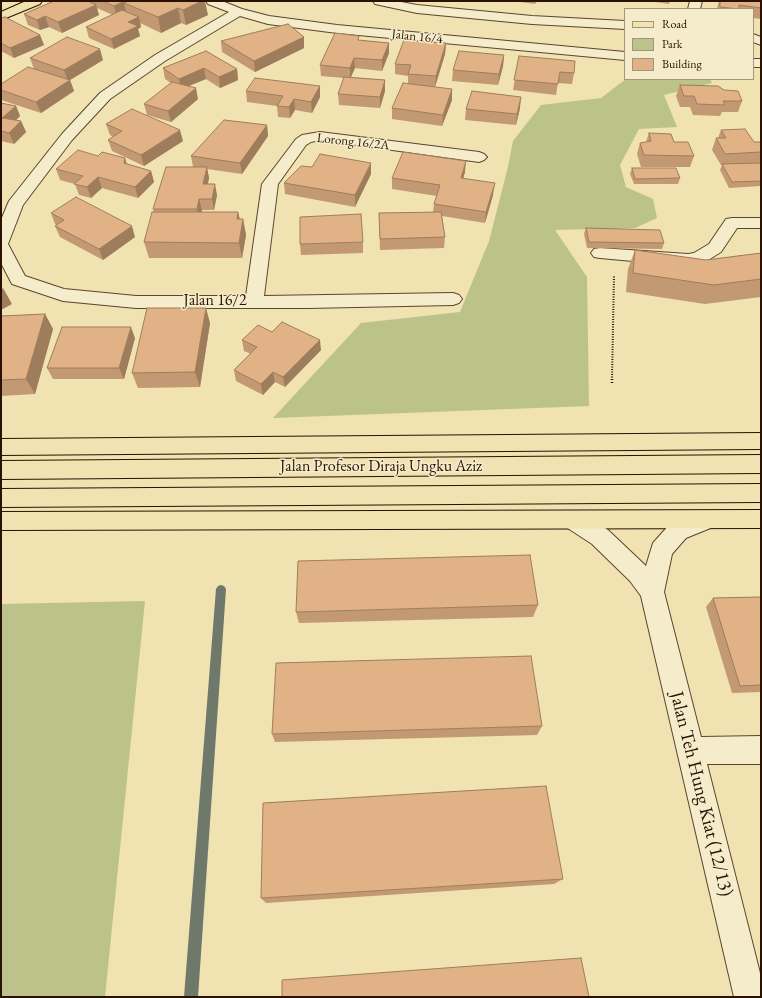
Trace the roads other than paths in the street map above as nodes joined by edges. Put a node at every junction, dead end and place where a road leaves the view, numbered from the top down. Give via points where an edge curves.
1 (9, 1) edge
2 (36, 1) edge
3 (212, 1) edge
4 (379, 1) edge
5 (1, 4) edge
6 (238, 12) junction
7 (1, 16) edge
8 (624, 25) edge
9 (624, 56) edge
10 (479, 157) dead end
11 (761, 223) edge
12 (1, 242) edge
13 (1, 246) edge
14 (607, 254) road end
15 (453, 299) dead end
16 (254, 301) junction
17 (761, 441) edge
18 (1, 447) edge
19 (761, 464) edge
20 (1, 470) edge
21 (761, 493) edge
22 (1, 498) edge
23 (761, 519) edge
24 (574, 520) junction
25 (704, 520) junction
26 (1, 521) edge
27 (652, 592) junction
28 (761, 750) edge
29 (691, 751) junction
30 (750, 997) edge

1 - 5 main road
2 - 7 main road
3 - 6 street, Jalan 16/4
4 - 8 street via 417,9 532,20
6 - 9 street, Jalan 16/4 via 268,20 337,29
6 - 12 street via 160,58 105,96 66,137 15,204
10 - 16 street, Lorong 16/2A via 320,136 307,138 301,142 270,184
11 - 14 street via 732,223 715,248 699,258 672,260
13 - 16 street, Jalan 16/2 via 18,280 63,295 136,302
15 - 16 street, Jalan 16/2
17 - 18 main road
19 - 20 main road, Jalan Profesor Diraja Ungku Aziz
21 - 22 main road, Jalan Profesor Diraja Ungku Aziz
23 - 25 main road
24 - 25 main road
24 - 26 main road
24 - 27 street, Jalan Teh Hung Kiat (12/13) via 600,537 638,574
25 - 27 street, Jalan Teh Hung Kiat (12/13) via 678,530 661,550
27 - 29 street, Jalan Teh Hung Kiat (12/13)
28 - 29 street
29 - 30 street, Jalan Teh Hung Kiat (12/13)

